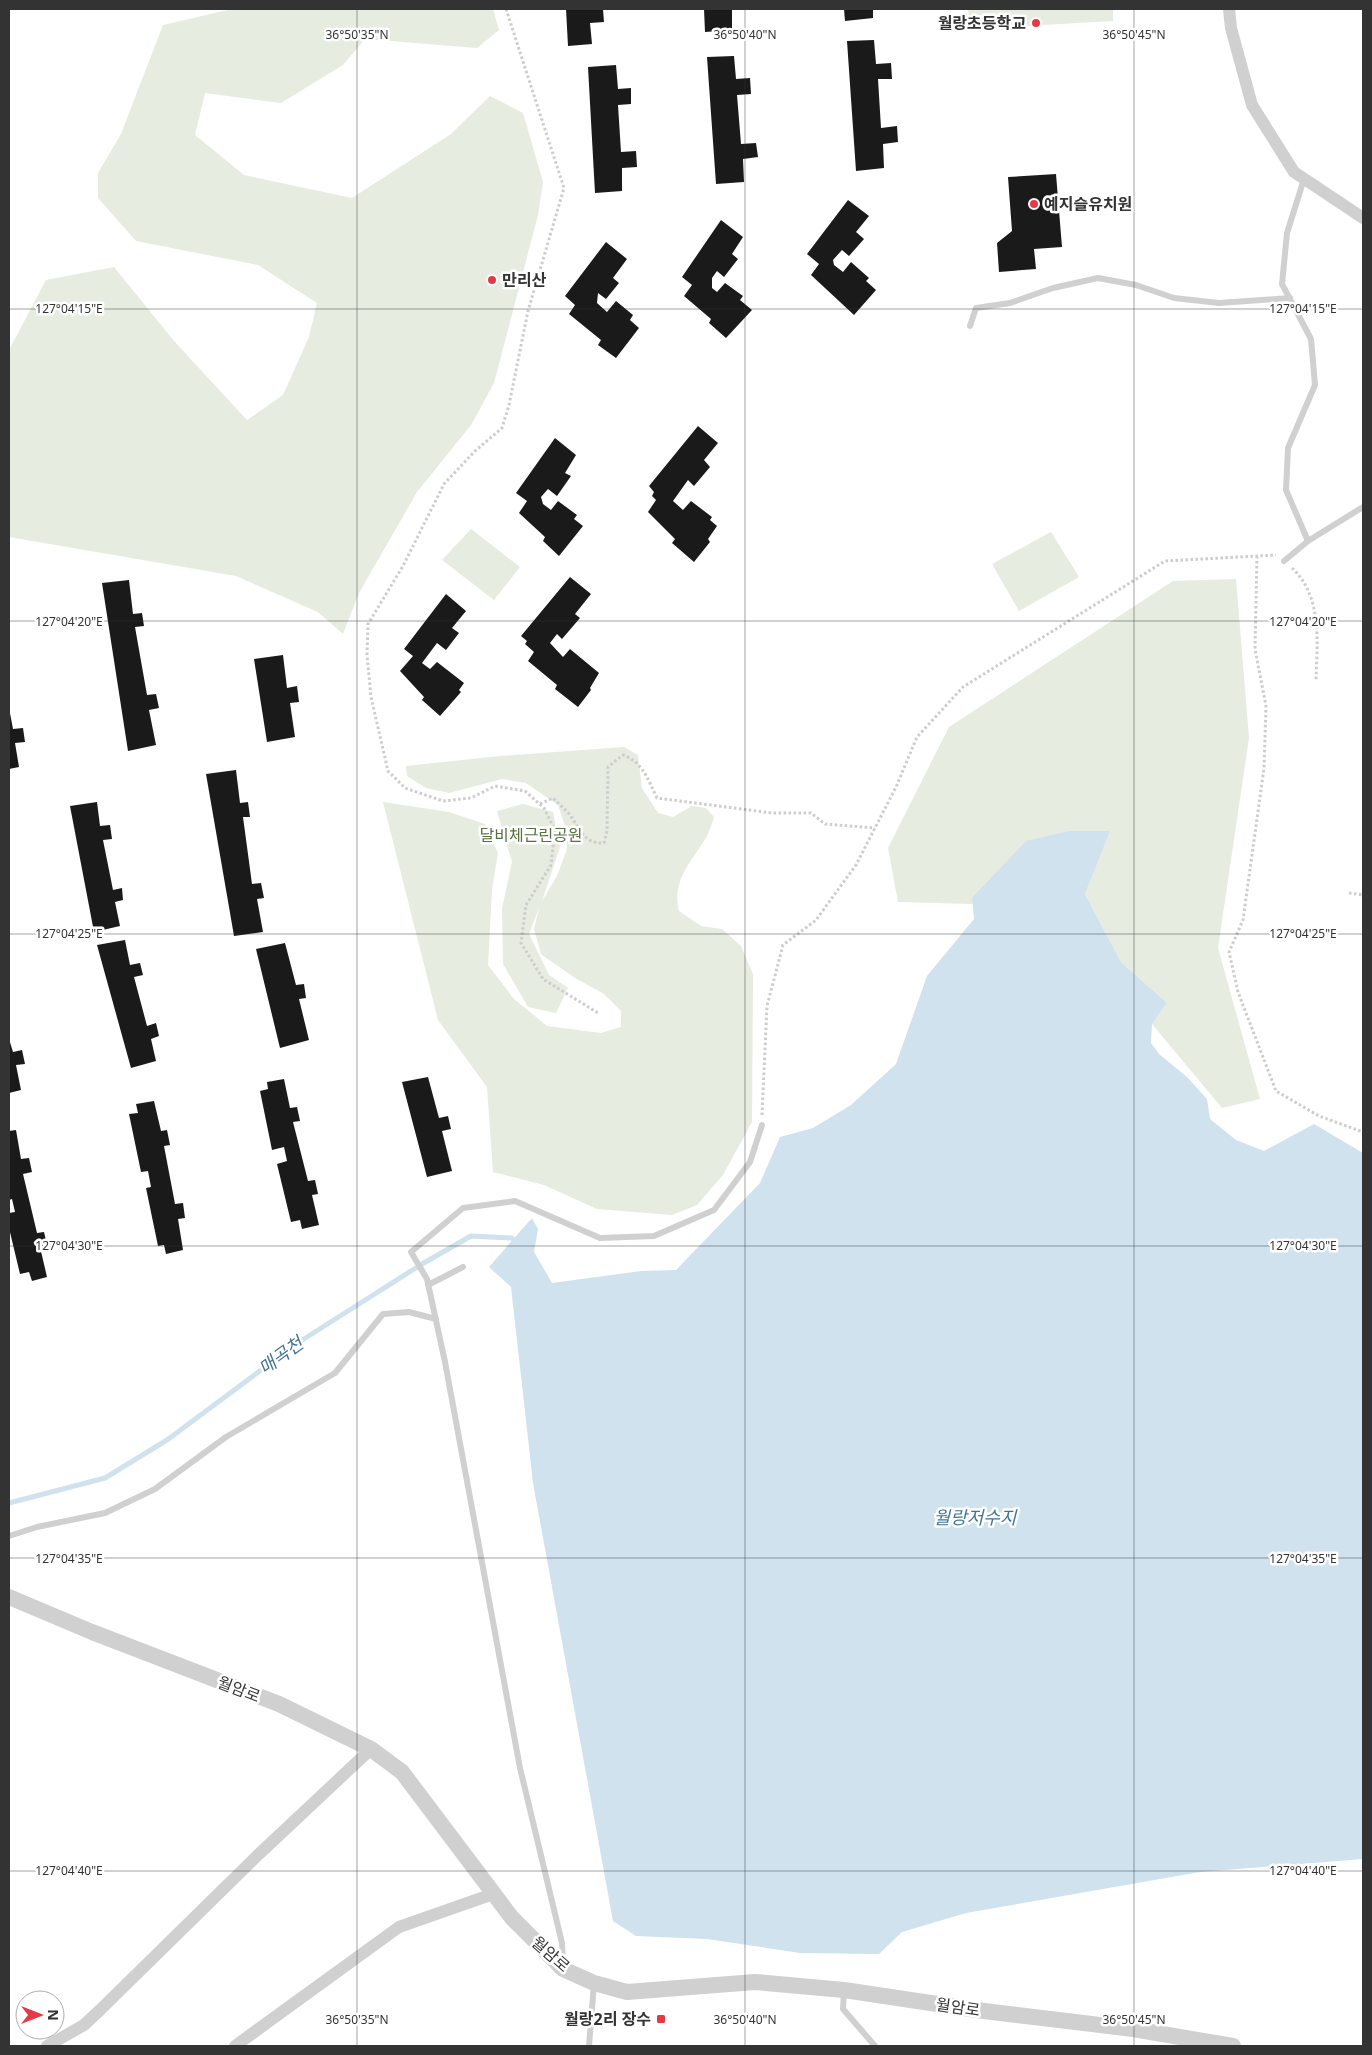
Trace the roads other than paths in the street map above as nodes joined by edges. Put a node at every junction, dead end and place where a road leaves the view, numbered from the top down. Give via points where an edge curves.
1 (1229, 9) edge
2 (1304, 179) junction
3 (1363, 218) edge
4 (1290, 298) junction
5 (970, 326) dead end
6 (1363, 507) edge
7 (1308, 541) junction
8 (1284, 561) road end
9 (762, 1125) road end
10 (463, 1267) dead end
11 (428, 1285) junction
12 (436, 1319) junction
13 (9, 1536) edge
14 (9, 1597) edge
15 (371, 1750) junction
16 (493, 1894) junction
17 (563, 1969) junction
18 (594, 1983) junction
19 (844, 1990) junction
20 (61, 2043) edge
21 (1204, 2044) edge
22 (47, 2046) edge
23 (235, 2046) edge
24 (589, 2046) edge
25 (876, 2046) edge
26 (1233, 2046) edge

1 - 2 street via 1252,105 1294,172
2 - 3 street
2 - 4 lane via 1287,234 1282,284
4 - 5 lane via 1218,303 1174,298 1136,284 1098,278 1053,288 1010,303 976,308
4 - 7 lane via 1311,339 1315,385 1288,448 1286,490
6 - 7 lane
7 - 8 lane
9 - 11 lane via 750,1162 714,1210 654,1236 600,1238 514,1201 463,1208 411,1252
10 - 11 lane
11 - 12 lane
12 - 13 lane via 409,1312 383,1314 336,1372 226,1437 155,1490 105,1513
12 - 17 lane via 520,1768 562,1943
14 - 15 street, 월암로 via 279,1704
15 - 16 street, 월암로 via 402,1772
15 - 20 street via 100,2010
16 - 17 street, 월암로
16 - 23 street via 399,1927
17 - 18 street, 월암로
18 - 19 street, 월암로 via 627,1992 755,1982
18 - 24 lane
19 - 21 street, 월암로 via 984,2011 1133,2028
19 - 25 lane via 843,2009
20 - 22 street
21 - 26 street, 월암로

